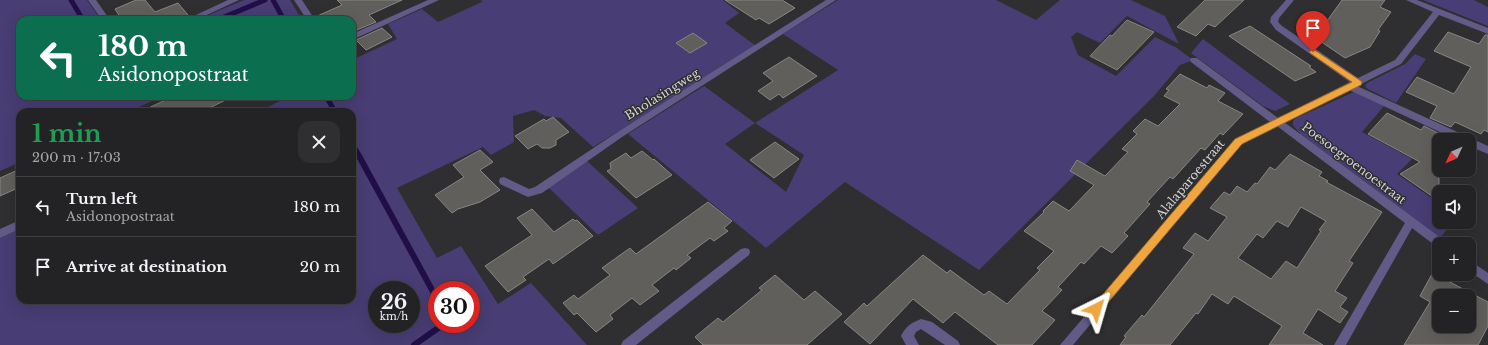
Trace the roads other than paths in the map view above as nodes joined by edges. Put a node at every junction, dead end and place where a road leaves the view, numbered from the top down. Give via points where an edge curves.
1 (92, 0) edge
2 (235, 0) edge
3 (298, 0) edge
4 (435, 0) edge
5 (832, 0) edge
6 (1290, 0) edge
7 (1410, 0) edge
8 (1438, 11) junction
9 (103, 16) edge
10 (198, 16) edge
11 (309, 16) edge
12 (1488, 31) edge
13 (356, 36) edge
14 (1194, 60) dead end
15 (1354, 85) junction
16 (1277, 121) junction
17 (1452, 133) edge
18 (1476, 145) edge
19 (1488, 150) edge
20 (504, 181) dead end
21 (1411, 221) junction
22 (16, 226) edge
23 (0, 234) edge
24 (1432, 237) edge
25 (745, 252) dead end
26 (1476, 270) edge
27 (1488, 279) edge
28 (627, 345) edge
29 (913, 345) edge
30 (954, 345) edge
31 (1066, 345) edge
32 (1340, 345) edge

1 - 9 street
2 - 10 street
3 - 11 street
4 - 13 street
5 - 20 street, Bholasingweg via 619,135 538,190 528,193
6 - 15 street via 1275,17 1274,22
7 - 8 street
8 - 12 street
8 - 15 street, Alalaparoestraat via 1398,62
14 - 16 street, Poesoegroenoestraat
15 - 16 street, Alalaparoestraat
15 - 17 street
16 - 21 street, Poesoegroenoestraat
16 - 31 street, Alalaparoestraat via 1239,141
18 - 19 street
21 - 24 street, Poesoegroenoestraat
21 - 32 street
22 - 23 street
25 - 28 street
26 - 27 street
29 - 30 street via 908,336 912,328 921,324 928,326

